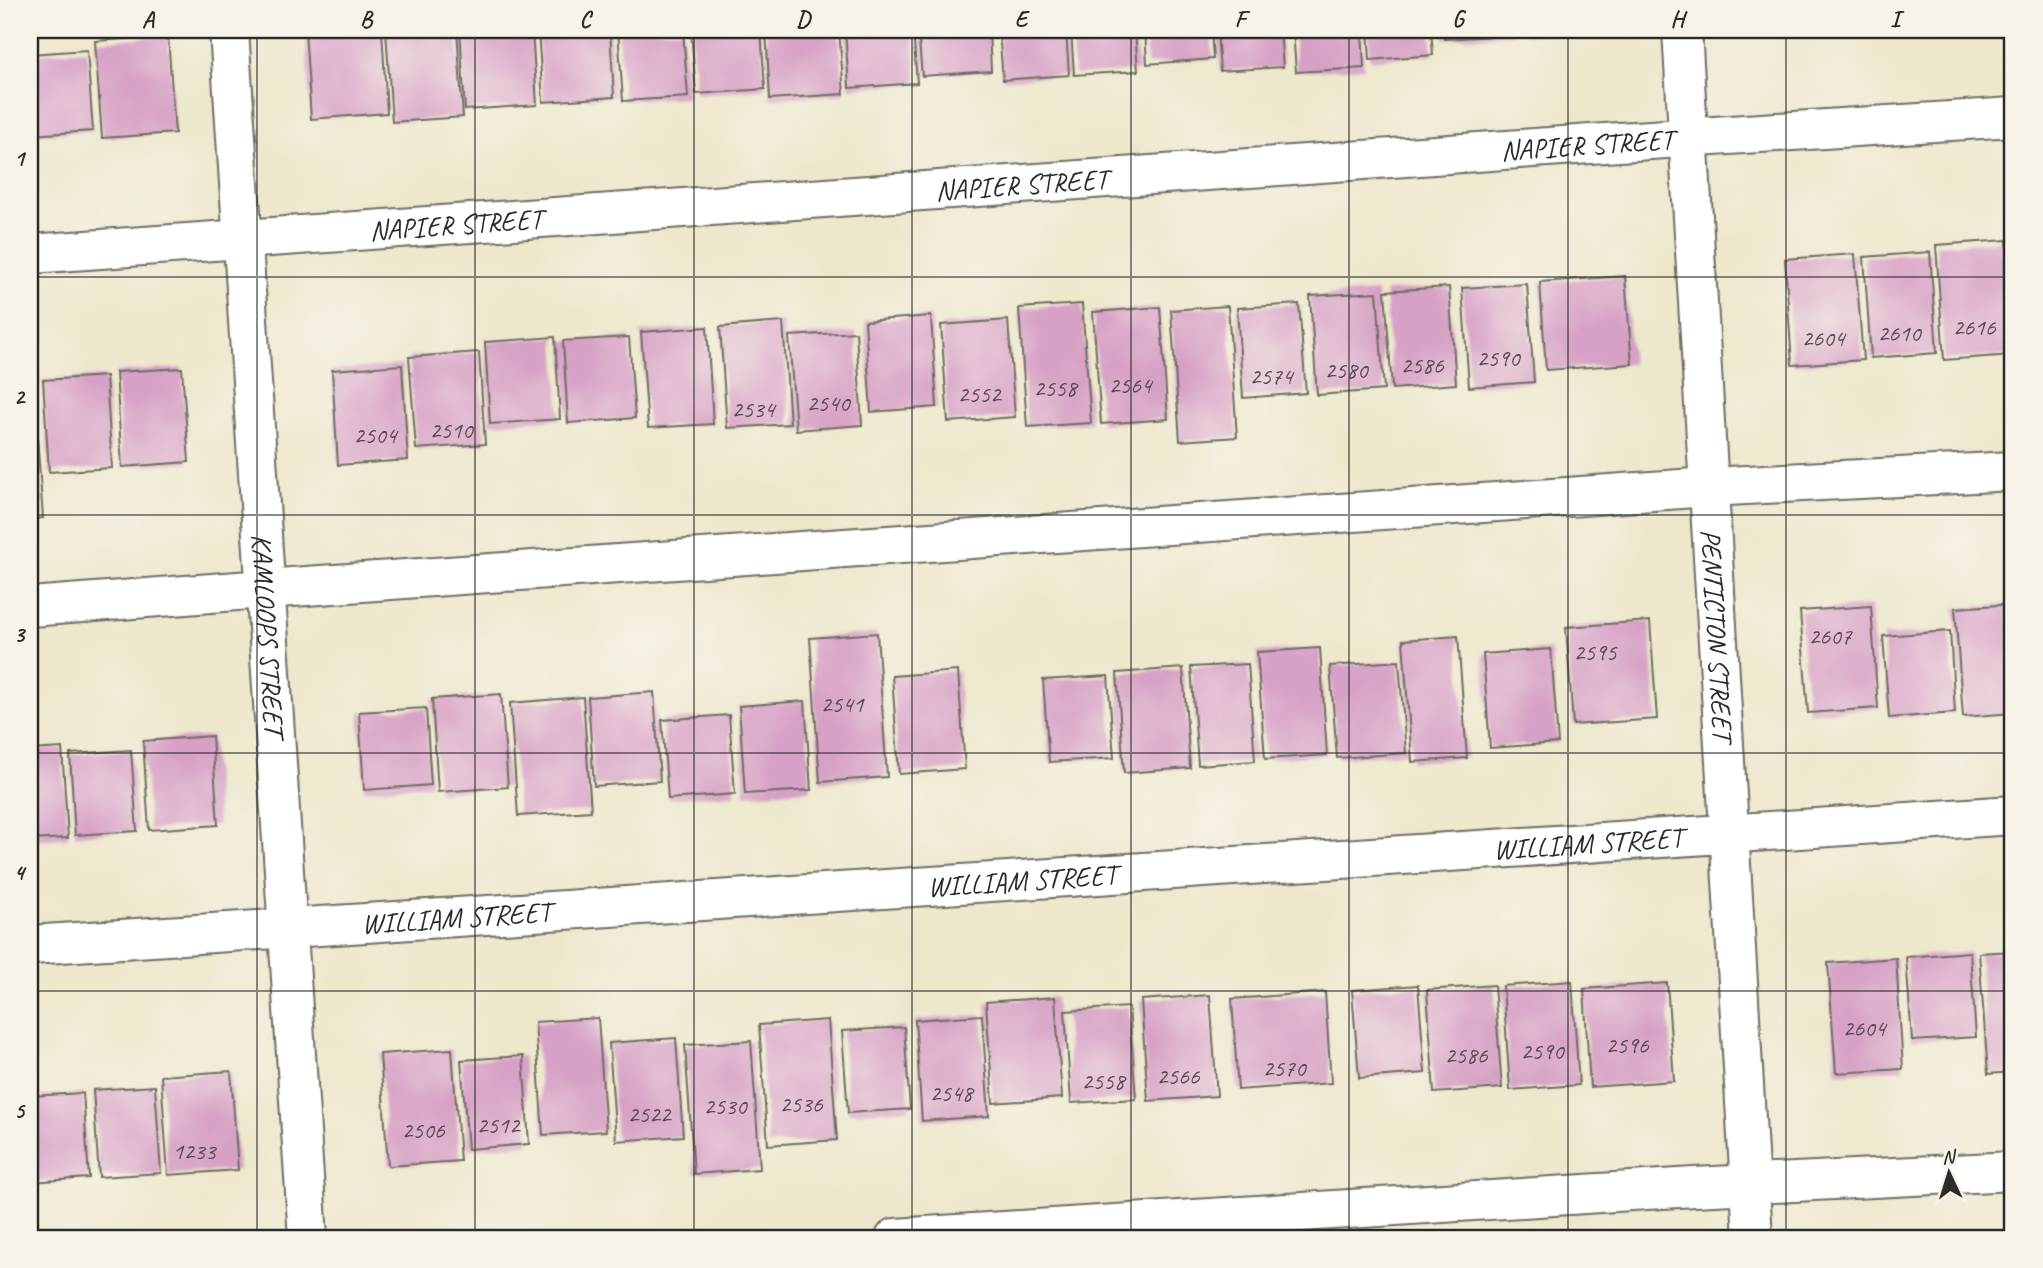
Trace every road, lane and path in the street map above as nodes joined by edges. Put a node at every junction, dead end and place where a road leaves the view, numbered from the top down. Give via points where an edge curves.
1 (229, 30) edge
2 (1682, 30) edge
3 (2013, 117) edge
4 (1689, 138) junction
5 (241, 238) junction
6 (30, 254) edge
7 (2013, 471) edge
8 (1709, 487) junction
9 (264, 589) junction
10 (30, 607) edge
11 (2013, 815) edge
12 (1729, 834) junction
13 (287, 928) junction
14 (30, 945) edge
15 (2013, 1171) edge
16 (1751, 1184) junction
17 (308, 1238) edge
18 (895, 1238) edge
19 (1753, 1238) edge

1 - 5 street, KAMLOOPS STREET
2 - 4 street, PENTICTON STREET
3 - 4 street, NAPIER STREET
4 - 5 street, NAPIER STREET
4 - 8 street, PENTICTON STREET
5 - 6 street, NAPIER STREET
5 - 9 street, KAMLOOPS STREET
7 - 8 street
8 - 9 street
8 - 12 street, PENTICTON STREET
9 - 10 street
9 - 13 street, KAMLOOPS STREET
11 - 12 street, WILLIAM STREET
12 - 13 street, WILLIAM STREET
12 - 16 street, PENTICTON STREET
13 - 14 street, WILLIAM STREET
13 - 17 street, KAMLOOPS STREET
15 - 16 street
16 - 18 street
16 - 19 street, PENTICTON STREET

